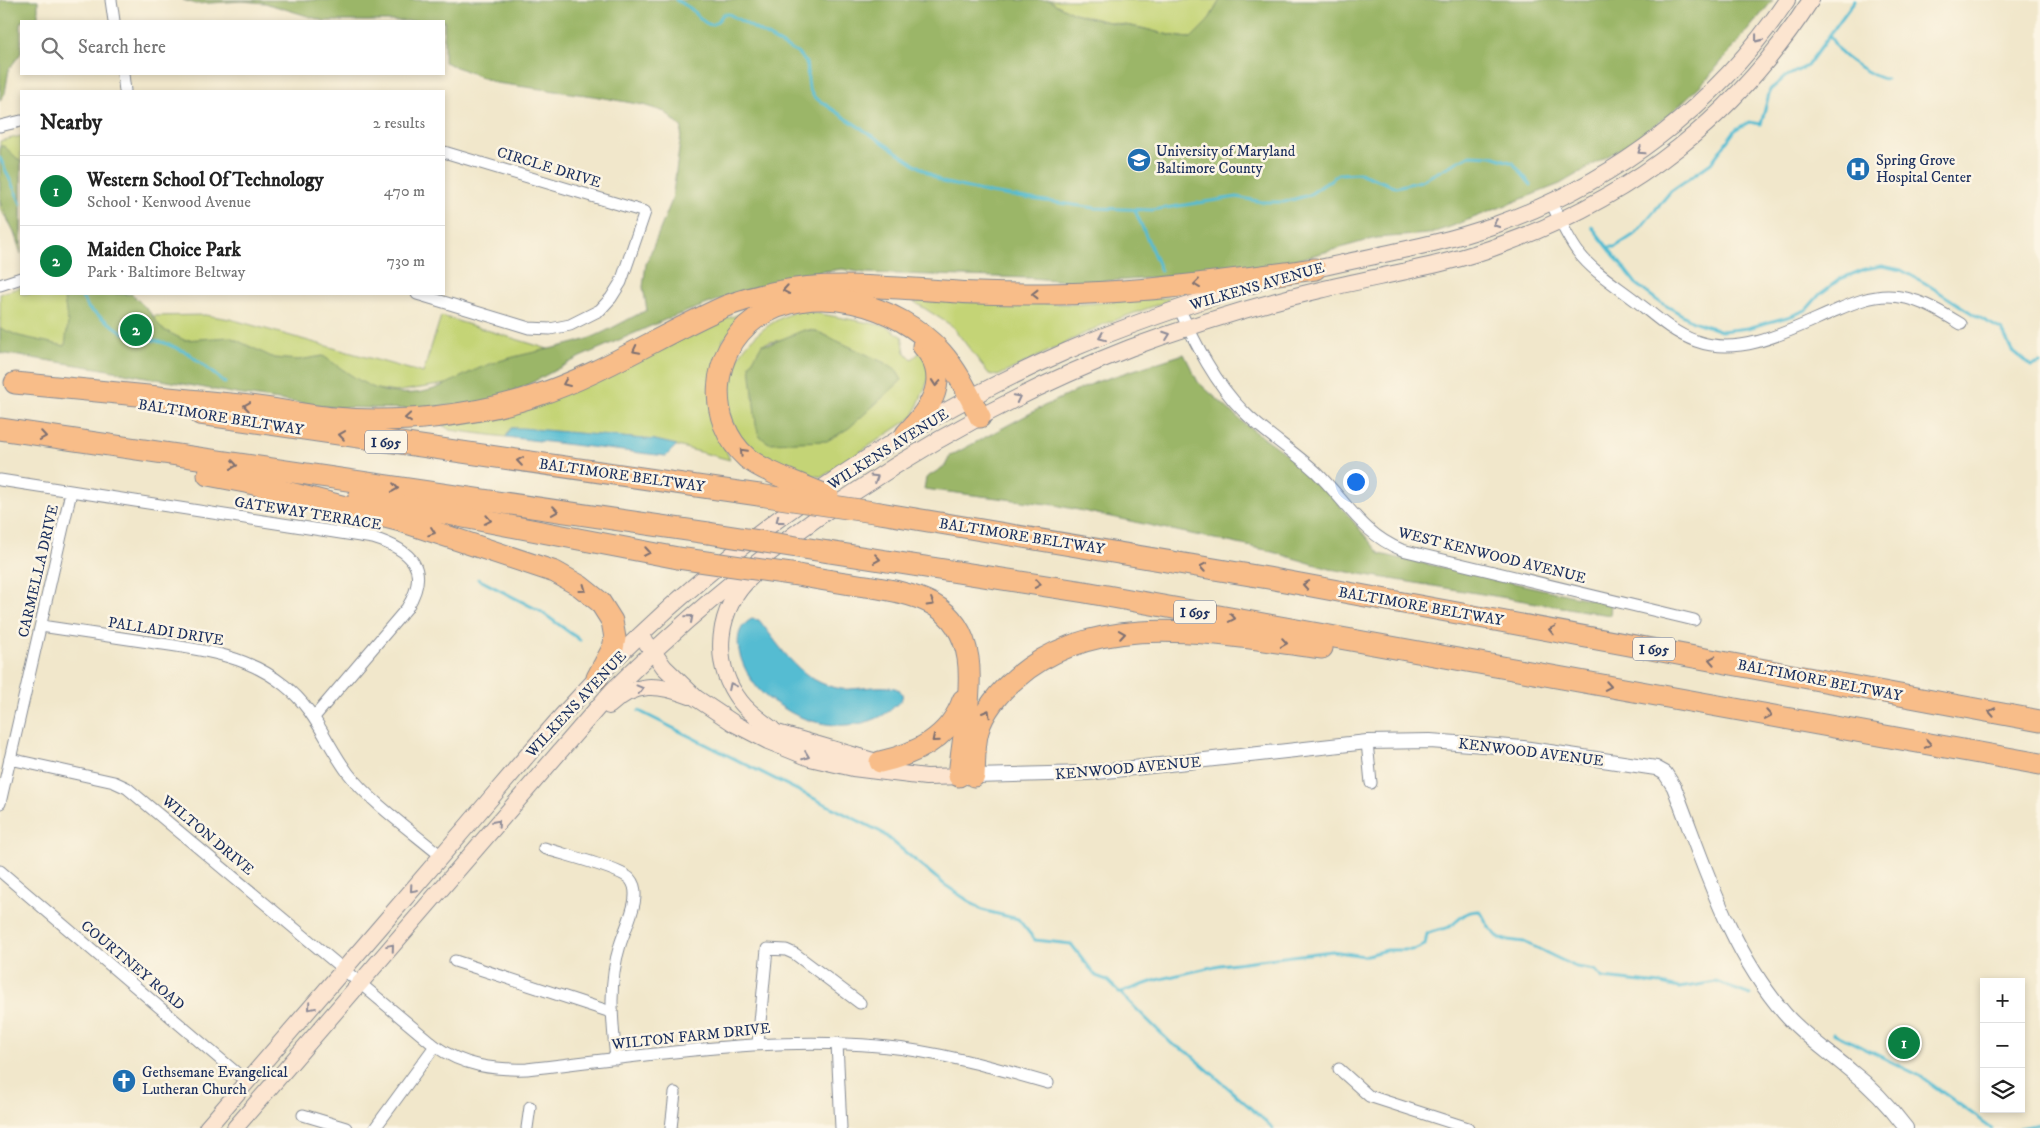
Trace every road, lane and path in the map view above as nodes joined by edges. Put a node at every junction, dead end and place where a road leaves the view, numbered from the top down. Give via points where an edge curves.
1 (111, 0) edge
2 (1787, 0) edge
3 (1811, 0) edge
4 (114, 20) edge
5 (123, 75) edge
6 (125, 90) edge
7 (20, 121) edge
8 (0, 126) edge
9 (445, 152) edge
10 (1551, 202) junction
11 (1560, 221) junction
12 (1315, 269) junction
13 (20, 278) edge
14 (0, 285) edge
15 (821, 293) junction
16 (420, 295) edge
17 (1179, 308) junction
18 (1961, 324) dead end
19 (1188, 327) junction
20 (7, 382) edge
21 (977, 395) junction
22 (987, 414) junction
23 (0, 429) edge
24 (906, 434) junction
25 (116, 448) junction
26 (0, 480) edge
27 (250, 483) junction
28 (71, 492) junction
29 (880, 513) junction
30 (806, 525) junction
31 (1694, 620) dead end
32 (41, 626) junction
33 (640, 635) junction
34 (654, 650) junction
35 (1533, 672) junction
36 (597, 678) junction
37 (969, 684) junction
38 (696, 698) junction
39 (315, 716) junction
40 (2040, 721) edge
41 (777, 733) junction
42 (573, 737) junction
43 (1367, 742) junction
44 (10, 759) junction
45 (880, 762) junction
46 (2040, 764) edge
47 (966, 776) junction
48 (1372, 783) dead end
49 (0, 802) edge
50 (544, 848) dead end
51 (441, 856) junction
52 (0, 871) edge
53 (455, 961) dead end
54 (342, 970) junction
55 (360, 984) junction
56 (860, 1003) dead end
57 (611, 1012) junction
58 (758, 1043) junction
59 (837, 1043) junction
60 (435, 1046) junction
61 (616, 1059) junction
62 (1339, 1069) dead end
63 (248, 1082) junction
64 (1048, 1083) dead end
65 (675, 1093) dead end
66 (530, 1107) dead end
67 (303, 1115) dead end
68 (207, 1128) edge
69 (235, 1128) edge
70 (346, 1128) edge
71 (375, 1128) edge
72 (527, 1128) edge
73 (671, 1128) edge
74 (841, 1128) edge
75 (1468, 1128) edge
76 (1906, 1128) edge

1 - 4 street
2 -> 10 main road, WILKENS AVENUE via 1747,53 1682,118 1618,166
3 - 11 main road, WILKENS AVENUE via 1763,67 1695,136 1629,184
5 - 6 street
7 - 8 street
9 - 16 street, CIRCLE DRIVE via 645,212 621,282 600,310 570,325 550,329 529,328
10 - 11 street
10 -> 12 main road, WILKENS AVENUE via 1458,236
11 - 18 street via 1586,262 1664,323 1697,342 1714,345 1754,342 1852,304 1888,296 1918,301
11 - 19 main road, WILKENS AVENUE via 1503,245 1262,304
12 -> 15 highway via 1195,285 1092,293 996,294 875,285
12 - 17 main road, WILKENS AVENUE
13 - 14 street
15 -> 20 highway via 772,292 726,306 536,395 482,408 426,416 332,418 242,405
15 - 21 highway via 868,292 912,311 951,342
15 -> 24 highway via 885,321 919,343 932,359 937,378 934,396
29 -> 15 highway, bridge via 803,488 747,458 736,446 721,417 718,382 729,348 739,332 767,312
17 - 19 street, WEST KENWOOD AVENUE
17 -> 21 main road, WILKENS AVENUE via 1067,351
22 -> 19 main road, WILKENS AVENUE via 1076,371
19 - 31 street, WEST KENWOOD AVENUE via 1220,384 1244,413 1316,472 1370,533 1386,543 1402,550
29 -> 20 highway, BALTIMORE BELTWAY / I 695, bridge via 240,420
21 - 22 highway
21 - 24 main road, WILKENS AVENUE
30 -> 22 main road, WILKENS AVENUE via 931,443
23 -> 25 highway, I 695
24 -> 33 main road, WILKENS AVENUE via 788,513 716,568
25 - 27 highway via 143,464
25 -> 35 highway, I 695, bridge via 708,533 1085,592
26 - 28 street, GATEWAY TERRACE
27 -> 36 highway via 401,521 564,577 600,602 612,621 613,648
27 -> 37 highway, bridge via 261,481 345,494 678,558 918,596 953,620 964,642
28 - 32 street, CARMELLA DRIVE
28 - 39 street, GATEWAY TERRACE via 373,538 403,550 416,564 414,597
40 -> 29 highway, BALTIMORE BELTWAY / I 695 via 1259,577
34 -> 30 main road, WILKENS AVENUE via 729,583
41 -> 30 main road via 748,710 732,689 722,658 723,623 743,584
32 - 39 street, PALLADI DRIVE via 232,657 267,673 284,685
32 - 44 street, CARMELLA DRIVE
33 - 34 main road, KENWOOD AVENUE
33 - 36 main road, WILKENS AVENUE
34 - 38 main road, KENWOOD AVENUE via 664,667
34 - 41 main road, KENWOOD AVENUE via 740,716
34 - 42 main road, WILKENS AVENUE via 612,691
35 -> 46 highway, I 695
47 -> 35 highway via 978,731 993,702 1008,684 1029,666 1052,654 1103,637 1159,631 1218,634
36 - 51 main road, WILKENS AVENUE
37 -> 45 highway via 960,710 934,741 903,757
37 - 47 highway
42 -> 38 main road via 616,699 645,686 671,689
38 -> 47 main road, KENWOOD AVENUE via 760,737 810,758 884,773
39 - 51 street, PALLADI DRIVE via 338,758 360,787
41 - 45 main road, KENWOOD AVENUE
55 -> 42 main road, WILKENS AVENUE
43 - 47 street, KENWOOD AVENUE via 1088,774
43 - 48 street
43 - 76 street, KENWOOD AVENUE via 1481,744 1656,768 1664,773 1674,786 1725,915 1752,969 1803,1033 1873,1090
44 - 49 street, CARMELLA DRIVE
44 - 54 street, WILTON DRIVE via 114,782 127,788
45 - 47 main road, KENWOOD AVENUE via 894,767 927,768
50 - 57 street via 624,873 635,886 615,967
51 -> 54 main road, WILKENS AVENUE
52 - 63 street, COURTNEY ROAD
53 - 57 street
54 - 55 street, WILTON DRIVE
54 -> 63 main road, WILKENS AVENUE
55 - 60 street, WILTON FARM DRIVE
55 - 69 main road, WILKENS AVENUE
56 - 58 street via 795,954 767,949
57 - 61 street
58 - 59 street, WILTON FARM DRIVE
58 - 61 street, WILTON FARM DRIVE
59 - 64 street, WILTON FARM DRIVE via 930,1054
59 - 74 street
60 - 61 street, WILTON FARM DRIVE via 450,1056 493,1069 528,1069
60 - 71 street
62 - 75 street via 1369,1096
63 - 68 main road, WILKENS AVENUE
65 - 73 street
66 - 72 street
67 - 70 street

